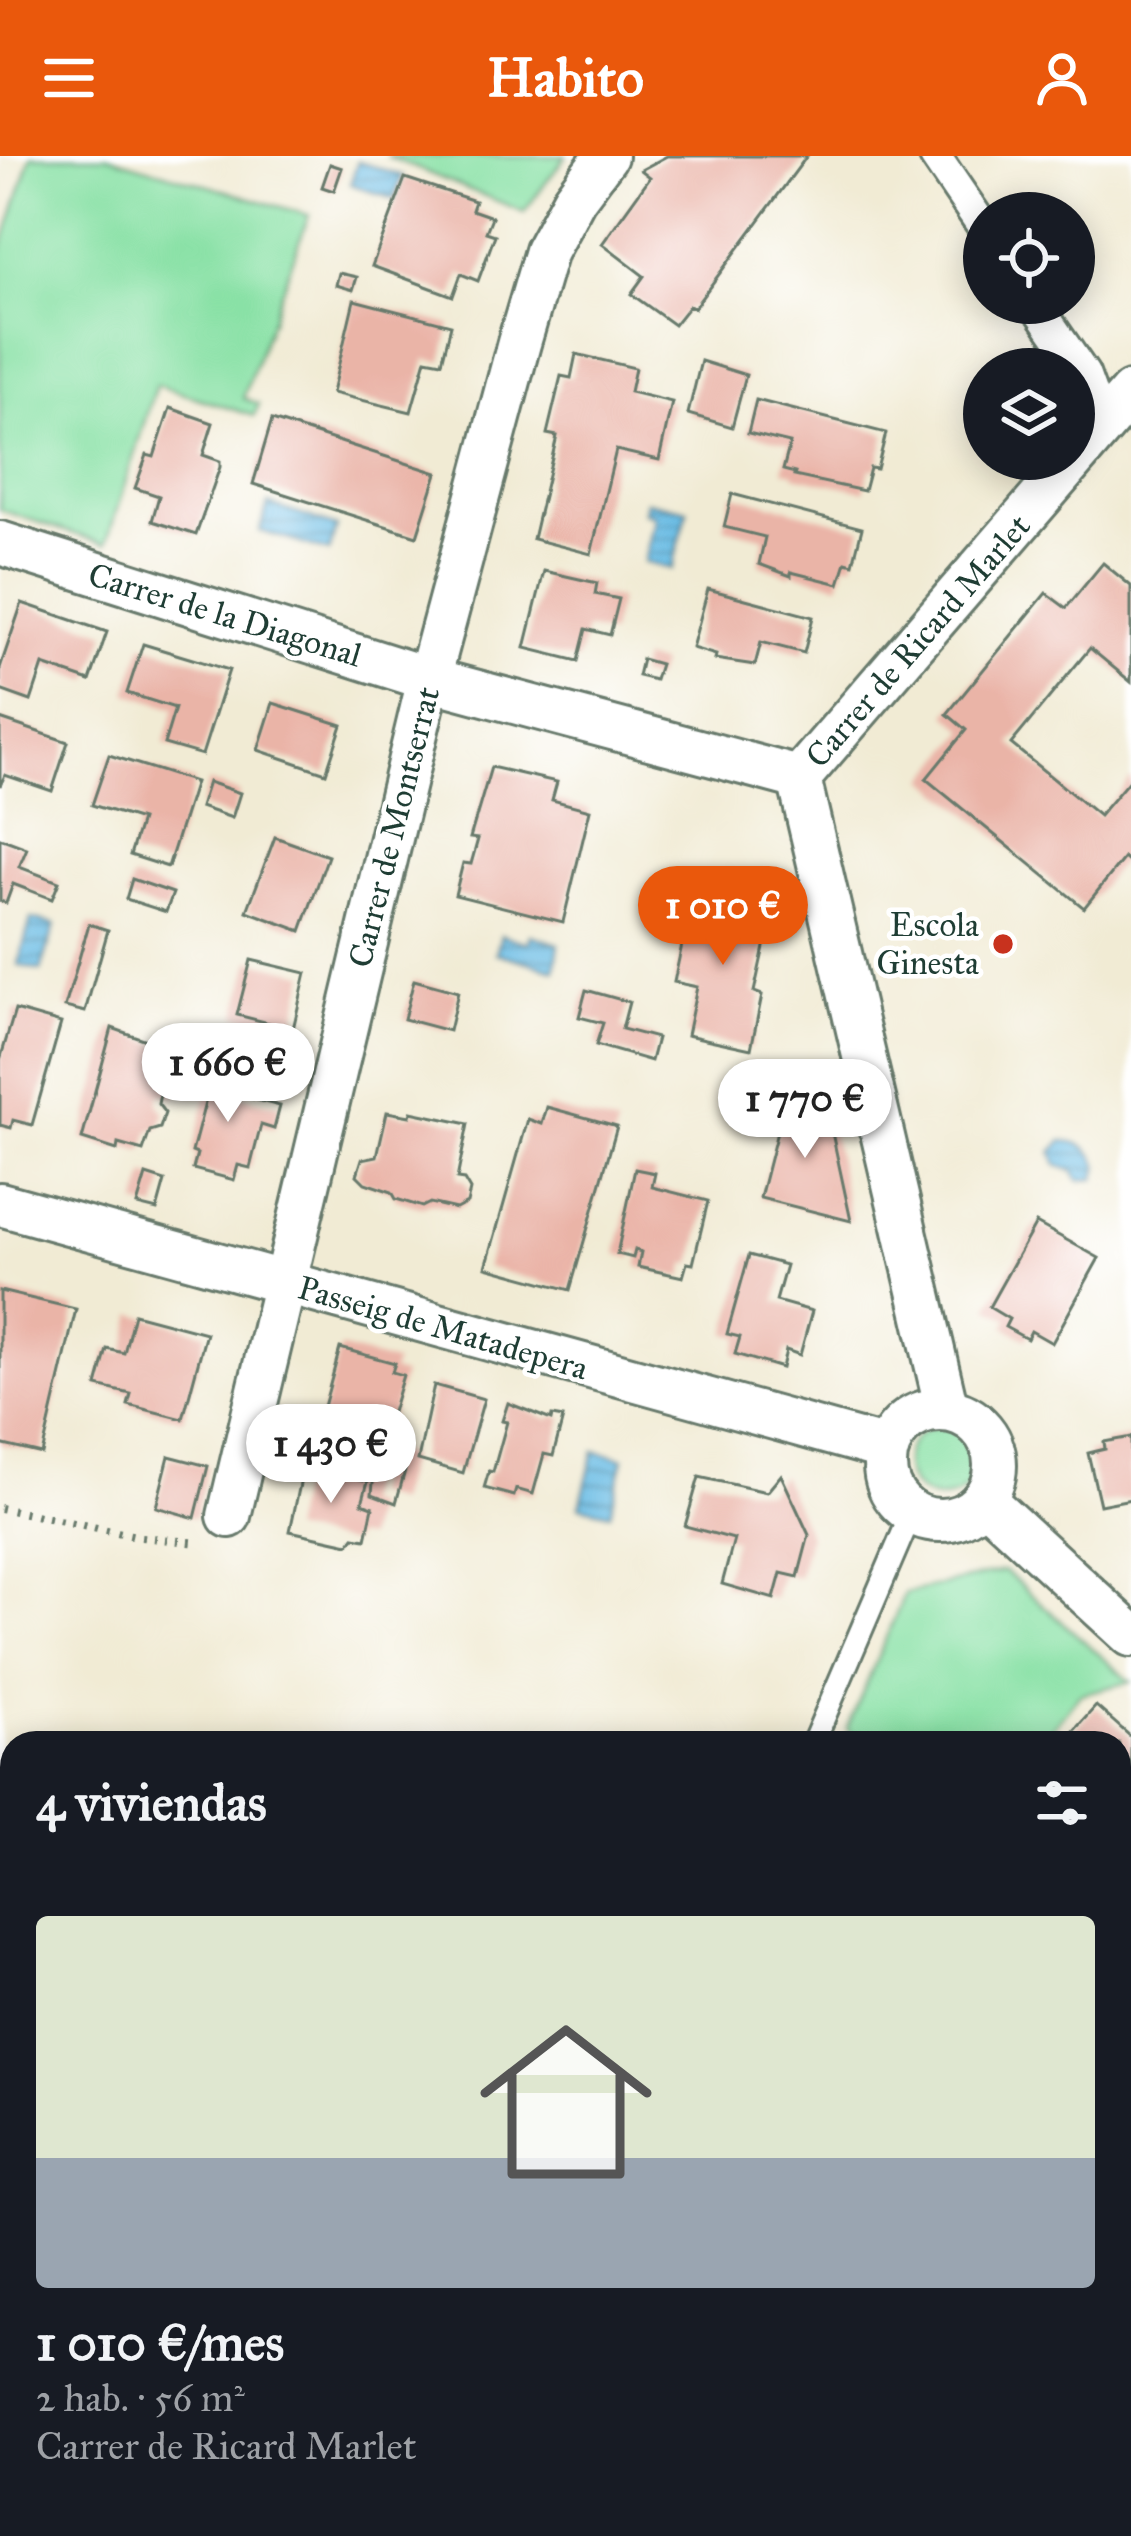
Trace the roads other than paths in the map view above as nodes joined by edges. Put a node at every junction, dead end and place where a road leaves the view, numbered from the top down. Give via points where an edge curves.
1 (607, 156) edge
2 (935, 156) edge
3 (963, 197) edge
4 (1049, 324) edge
5 (1131, 393) edge
6 (1118, 441) edge
7 (0, 543) edge
8 (429, 679) junction
9 (799, 778) junction
10 (0, 1204) edge
11 (284, 1284) junction
12 (947, 1410) junction
13 (887, 1449) junction
14 (983, 1499) junction
15 (912, 1512) junction
16 (229, 1516) road end
17 (1129, 1630) edge
18 (818, 1731) edge

1 - 8 street, Carrer de Montserrat via 546,251
2 - 3 street
4 - 6 street
5 - 6 street, Carrer de Ricard Marlet
6 - 9 street, Carrer de Ricard Marlet
7 - 8 street, Carrer de la Diagonal
8 - 9 street, Carrer de la Diagonal
8 - 11 street, Carrer de Montserrat
9 - 12 street, Carrer de Ricard Marlet
10 - 11 street, Passeig de Matadepera
11 - 13 street, Passeig de Matadepera
11 - 16 street, Carrer de Montserrat
12 - 13 street via 910,1418
12 - 14 street via 974,1421 991,1444 995,1473
13 - 15 street via 886,1478
14 - 15 street via 957,1517
14 - 17 street
15 - 18 lane

